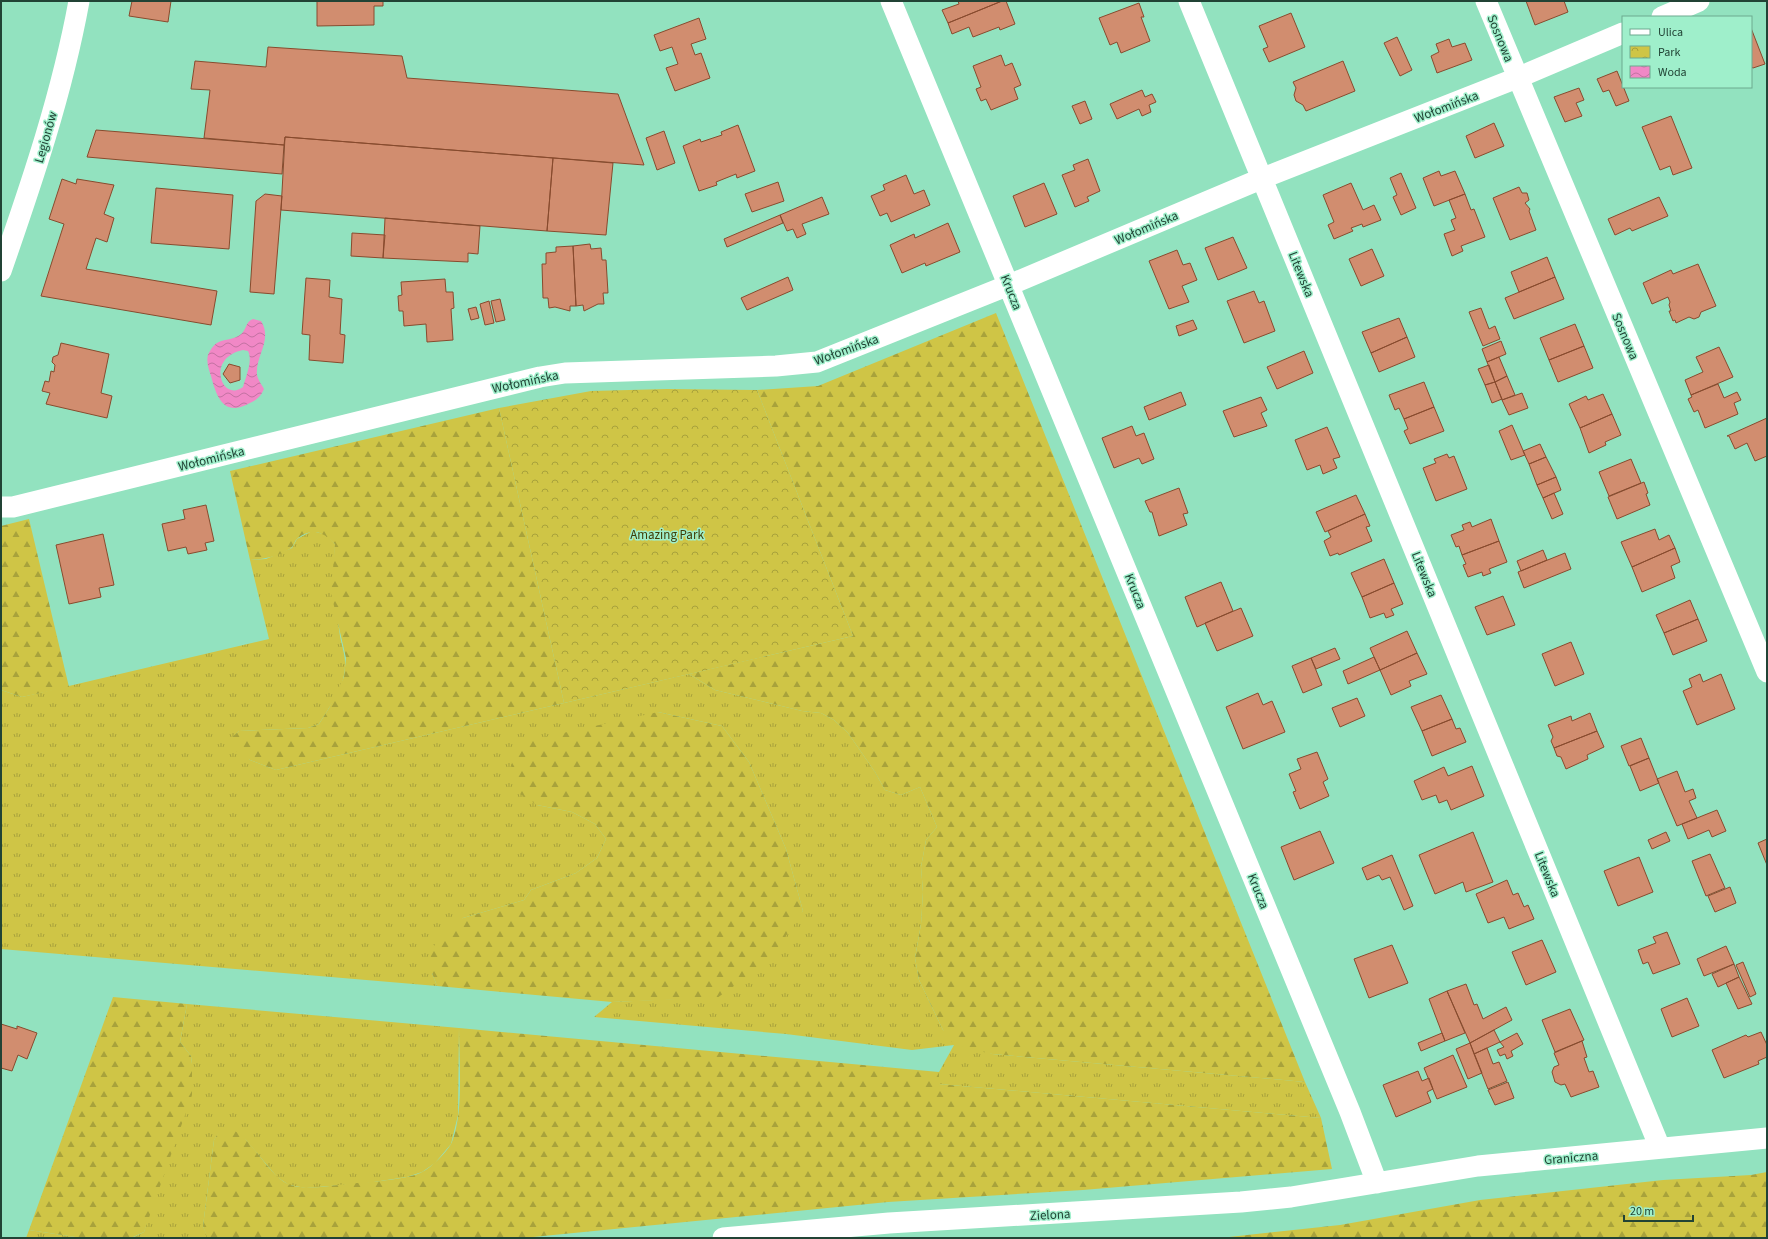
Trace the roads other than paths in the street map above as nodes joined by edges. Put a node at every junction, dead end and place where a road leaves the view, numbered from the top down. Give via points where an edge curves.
1 (79, 1) edge
2 (892, 1) edge
3 (1189, 1) edge
4 (1486, 1) edge
5 (1699, 1) edge
6 (1664, 16) edge
7 (1622, 33) edge
8 (1517, 78) junction
9 (1263, 178) junction
10 (1, 271) edge
11 (1010, 285) junction
12 (1, 507) edge
13 (1767, 672) edge
14 (1767, 1138) edge
15 (1660, 1148) junction
16 (1376, 1183) junction
17 (723, 1238) edge

1 - 10 street, Legionów via 46,138
2 - 11 street, Krucza
3 - 9 street, Litewska
4 - 8 street, Sosnowa
5 - 6 street
7 - 8 street, Wołomińska
8 - 9 street, Wołomińska
8 - 13 street, Sosnowa
9 - 11 street, Wołomińska
9 - 15 street, Litewska
11 - 12 street, Wołomińska via 817,362 776,366 565,373 540,377 13,507
11 - 16 street, Krucza via 1350,1112
14 - 15 street, Graniczna
15 - 16 street, Graniczna via 1478,1166
16 - 17 street, Zielona via 1242,1202 889,1223

